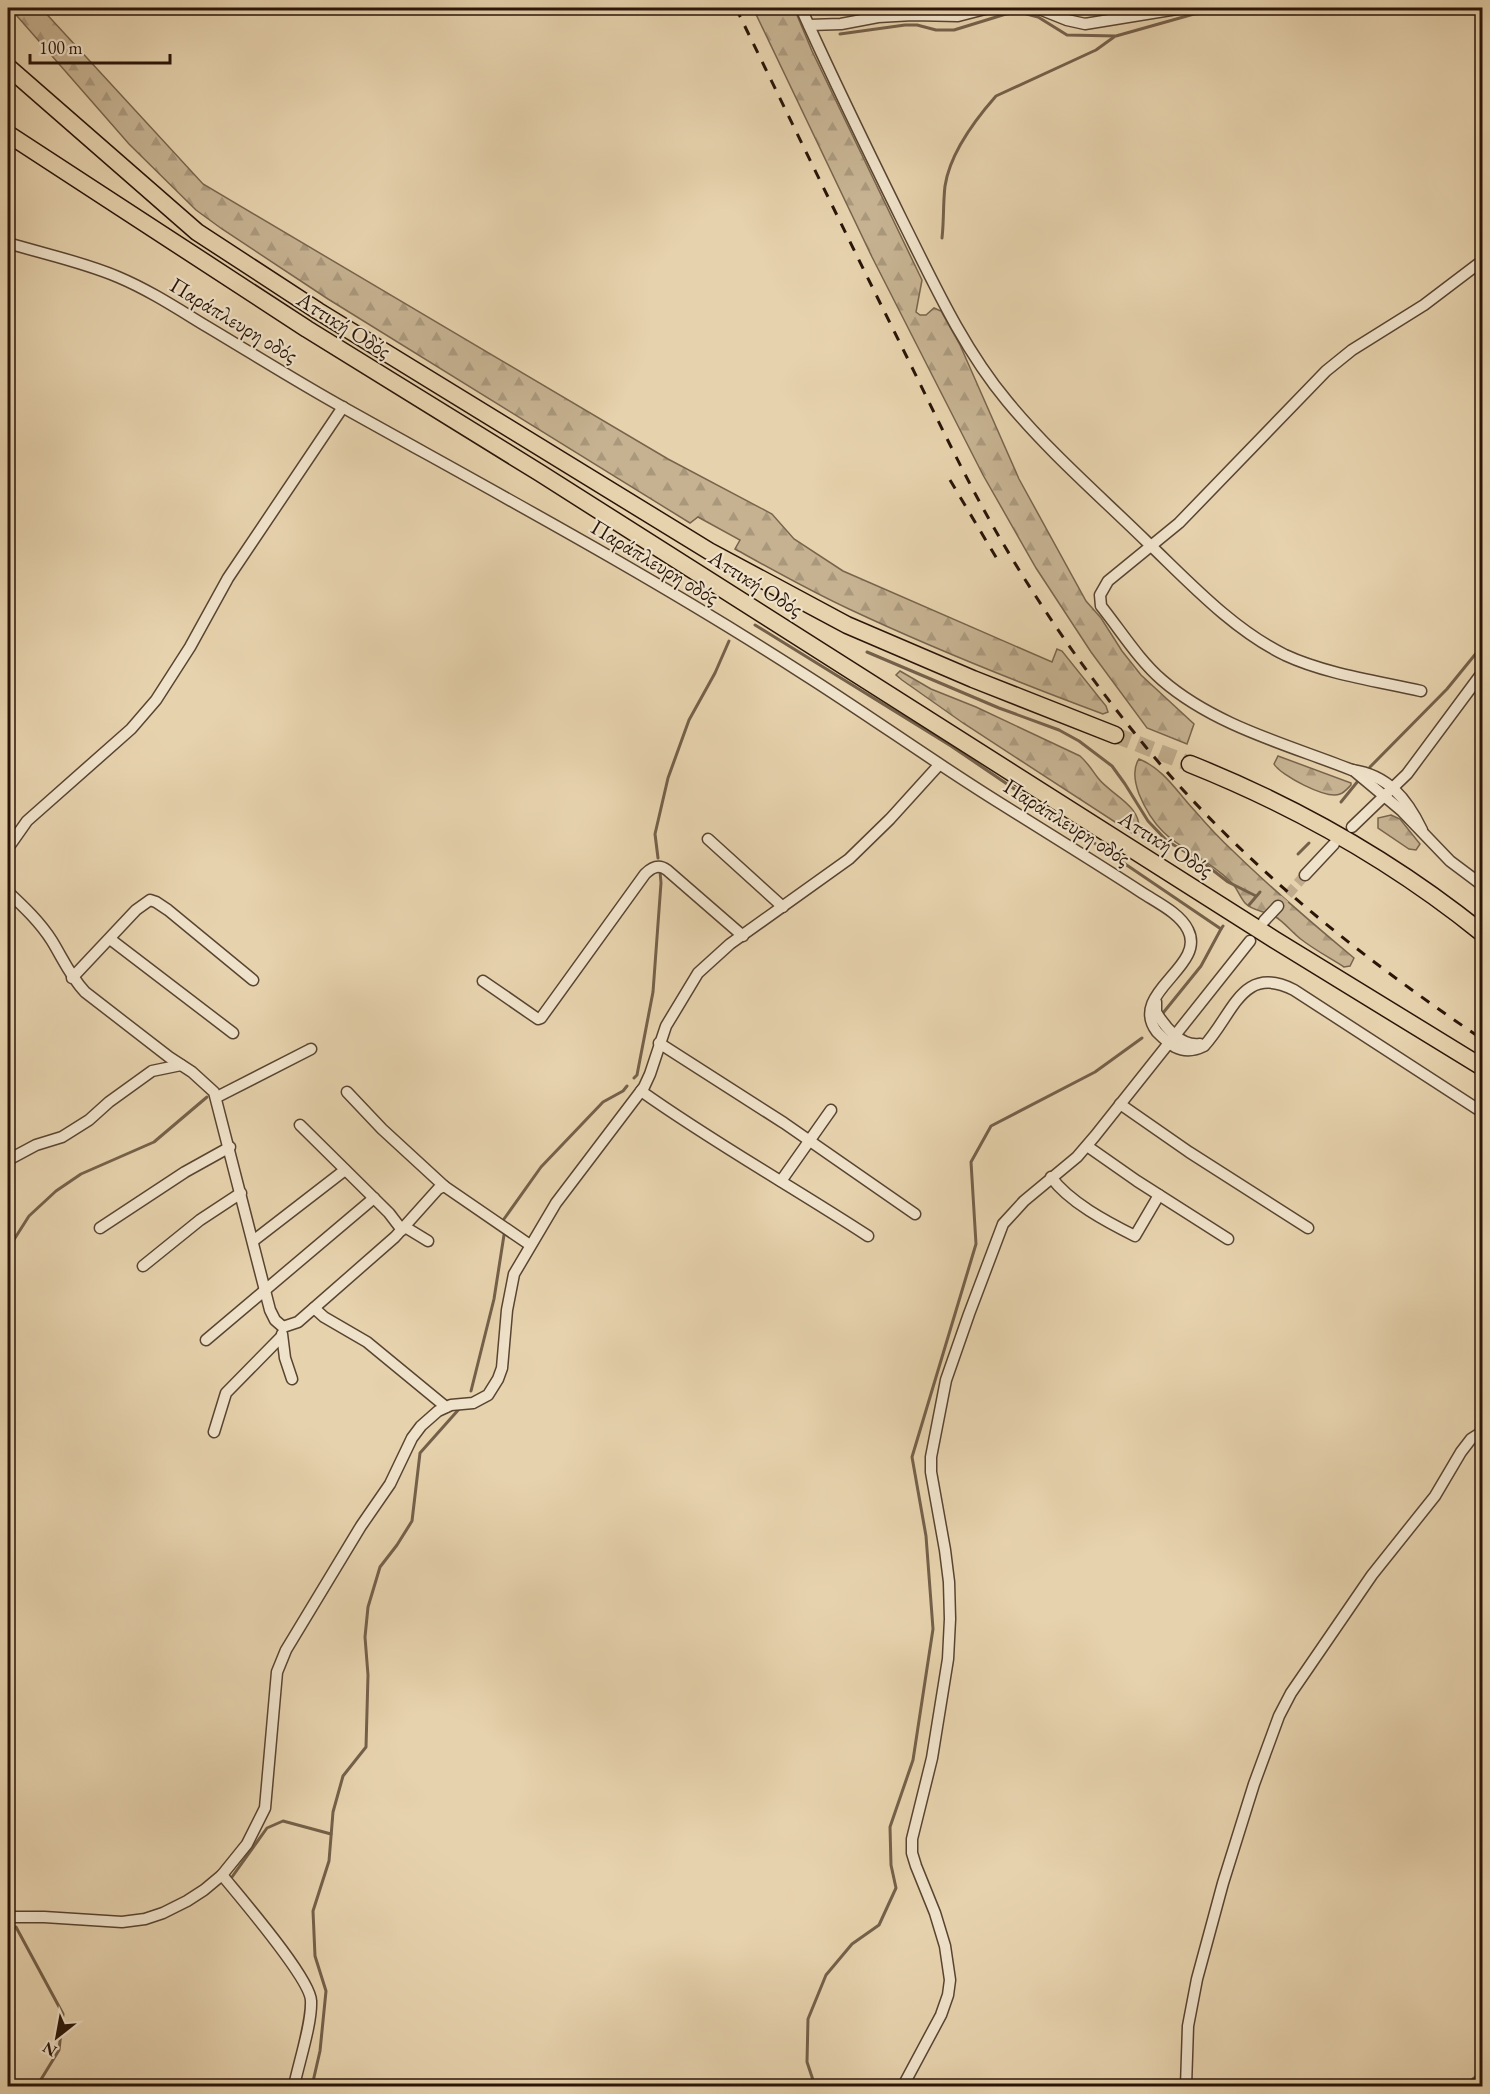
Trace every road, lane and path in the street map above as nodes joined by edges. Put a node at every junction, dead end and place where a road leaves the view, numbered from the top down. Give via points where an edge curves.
1 (801, 8) edge
2 (988, 8) edge
3 (1037, 8) edge
4 (1183, 8) edge
5 (809, 25) junction
6 (8, 66) edge
7 (8, 134) edge
8 (8, 243) edge
9 (1482, 261) edge
10 (343, 407) junction
11 (1152, 547) junction
12 (1482, 673) edge
13 (1421, 691) dead end
14 (1115, 735) tunnel mouth
15 (1190, 764) tunnel mouth
16 (939, 765) junction
17 (1352, 770) junction
18 (1394, 788) junction
19 (1384, 796) junction
20 (1352, 827) dead end
21 (1422, 830) junction
22 (708, 839) dead end
23 (1334, 844) dead end
24 (8, 848) edge
25 (1305, 875) tunnel mouth
26 (1482, 885) edge
27 (8, 892) edge
28 (1278, 906) tunnel mouth
29 (783, 907) junction
30 (1264, 921) dead end
31 (1482, 933) edge
32 (743, 936) junction
33 (110, 939) junction
34 (1250, 941) dead end
35 (72, 978) junction
36 (253, 980) dead end
37 (483, 981) dead end
38 (233, 1034) dead end
39 (1172, 1039) junction
40 (659, 1043) junction
41 (311, 1049) dead end
42 (181, 1065) junction
43 (1482, 1067) edge
44 (641, 1090) junction
45 (347, 1092) dead end
46 (217, 1097) junction
47 (1120, 1104) junction
48 (831, 1110) dead end
49 (1482, 1112) edge
50 (300, 1125) dead end
51 (809, 1140) junction
52 (1087, 1146) junction
53 (230, 1148) junction
54 (8, 1160) edge
55 (345, 1170) junction
56 (1051, 1177) junction
57 (781, 1181) junction
58 (444, 1185) junction
59 (241, 1193) junction
60 (1159, 1195) junction
61 (374, 1198) junction
62 (915, 1214) dead end
63 (100, 1228) dead end
64 (403, 1228) junction
65 (1308, 1228) dead end
66 (868, 1236) dead end
67 (1228, 1239) dead end
68 (252, 1240) junction
69 (428, 1241) dead end
70 (530, 1245) junction
71 (142, 1266) dead end
72 (265, 1291) junction
73 (314, 1308) junction
74 (282, 1332) junction
75 (206, 1340) dead end
76 (292, 1378) dead end
77 (446, 1407) junction
78 (214, 1432) dead end
79 (1482, 1432) edge
80 (222, 1875) junction
81 (8, 1917) edge
82 (294, 2086) edge
83 (903, 2086) edge
84 (1185, 2086) edge

1 - 5 street
2 - 5 street via 958,16 878,17
3 - 4 street via 1085,24
5 - 11 street via 950,316 985,372 1047,444
6 - 14 highway, Αττική Οδός via 197,232 709,551 847,625
7 - 43 highway, Αττική Οδός via 307,329
8 - 10 street, Παράπλευρη οδός via 119,277
9 - 11 street via 1326,371
10 - 16 street, Παράπλευρη οδός via 664,589 802,673
10 - 24 street via 228,578 156,700 131,729 27,821
11 - 13 street via 1256,639 1287,656
11 - 17 street via 1108,581 1100,595 1101,606 1144,662 1175,691 1202,709
12 - 18 street
15 - 31 highway via 1260,794 1354,844 1448,905
16 - 29 street via 856,852
16 - 39 street, Παράπλευρη οδός via 1181,920 1188,929 1191,946 1151,1009 1152,1023
17 - 18 street via 1378,777
17 - 19 street
18 - 19 street
18 - 21 street
19 - 20 street
19 - 21 street
21 - 26 street via 1450,861
22 - 29 street
23 - 25 street
27 - 35 street via 39,923
28 - 30 street
29 - 32 street
32 - 37 street via 668,870 656,866 645,874 541,1018
32 - 40 street via 698,973
33 - 35 street
33 - 36 street via 150,900 168,910
33 - 38 street
34 - 39 street
35 - 42 street
39 - 47 street
39 - 49 street via 1185,1051 1195,1051 1211,1039 1247,990 1264,981 1278,983
40 - 44 street
40 - 51 street
41 - 46 street
42 - 46 street
42 - 54 street via 152,1071 62,1137
44 - 57 street
44 - 70 street via 573,1178
45 - 58 street
46 - 53 street
47 - 52 street
47 - 65 street
48 - 51 street
50 - 55 street
51 - 57 street
51 - 62 street
52 - 56 street
52 - 60 street
53 - 59 street
53 - 63 street via 184,1172
55 - 61 street
55 - 68 street
56 - 60 street via 1077,1202 1135,1236
56 - 83 street via 1009,1217 997,1237 946,1380 931,1456 932,1484 948,1571 950,1619 945,1684 912,1853 942,1935 950,1980 941,2015
57 - 66 street
58 - 64 street
58 - 70 street
59 - 68 street
59 - 71 street
60 - 67 street
61 - 64 street
61 - 72 street
64 - 69 street
64 - 73 street
68 - 72 street
70 - 77 street via 514,1274 498,1379 484,1398
72 - 74 street
72 - 75 street
73 - 74 street
73 - 77 street via 367,1342
74 - 76 street
74 - 78 street via 226,1393
77 - 80 street via 427,1419 412,1438 390,1484 286,1650 277,1672 266,1808 247,1844
79 - 84 street via 1461,1452 1435,1496 1372,1575 1291,1693 1280,1716 1222,1883 1188,2026
80 - 81 street via 187,1901 145,1919 122,1922
80 - 82 street via 308,1988 312,2002

